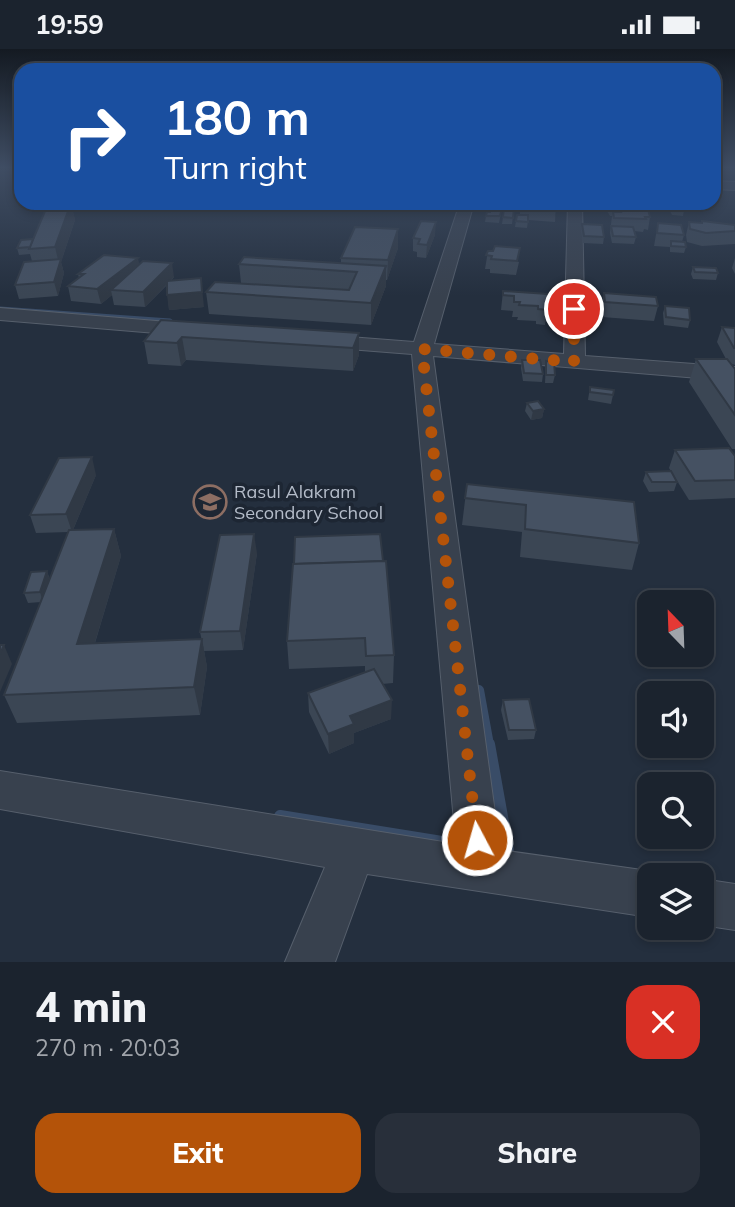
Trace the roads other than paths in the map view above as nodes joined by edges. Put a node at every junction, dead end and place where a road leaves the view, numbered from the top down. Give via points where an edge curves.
1 (465, 211) edge
2 (575, 211) edge
3 (0, 314) edge
4 (218, 332) edge
5 (300, 339) edge
6 (422, 349) junction
7 (574, 362) junction
8 (735, 374) edge
9 (0, 790) edge
10 (354, 851) junction
11 (480, 867) junction
12 (637, 892) edge
13 (714, 904) edge
14 (735, 907) edge
15 (310, 962) edge

1 - 6 street
2 - 7 street
3 - 4 street
5 - 6 street
6 - 7 street
6 - 11 street
7 - 8 street
9 - 10 street
10 - 11 street
10 - 15 street
11 - 12 street
13 - 14 street

